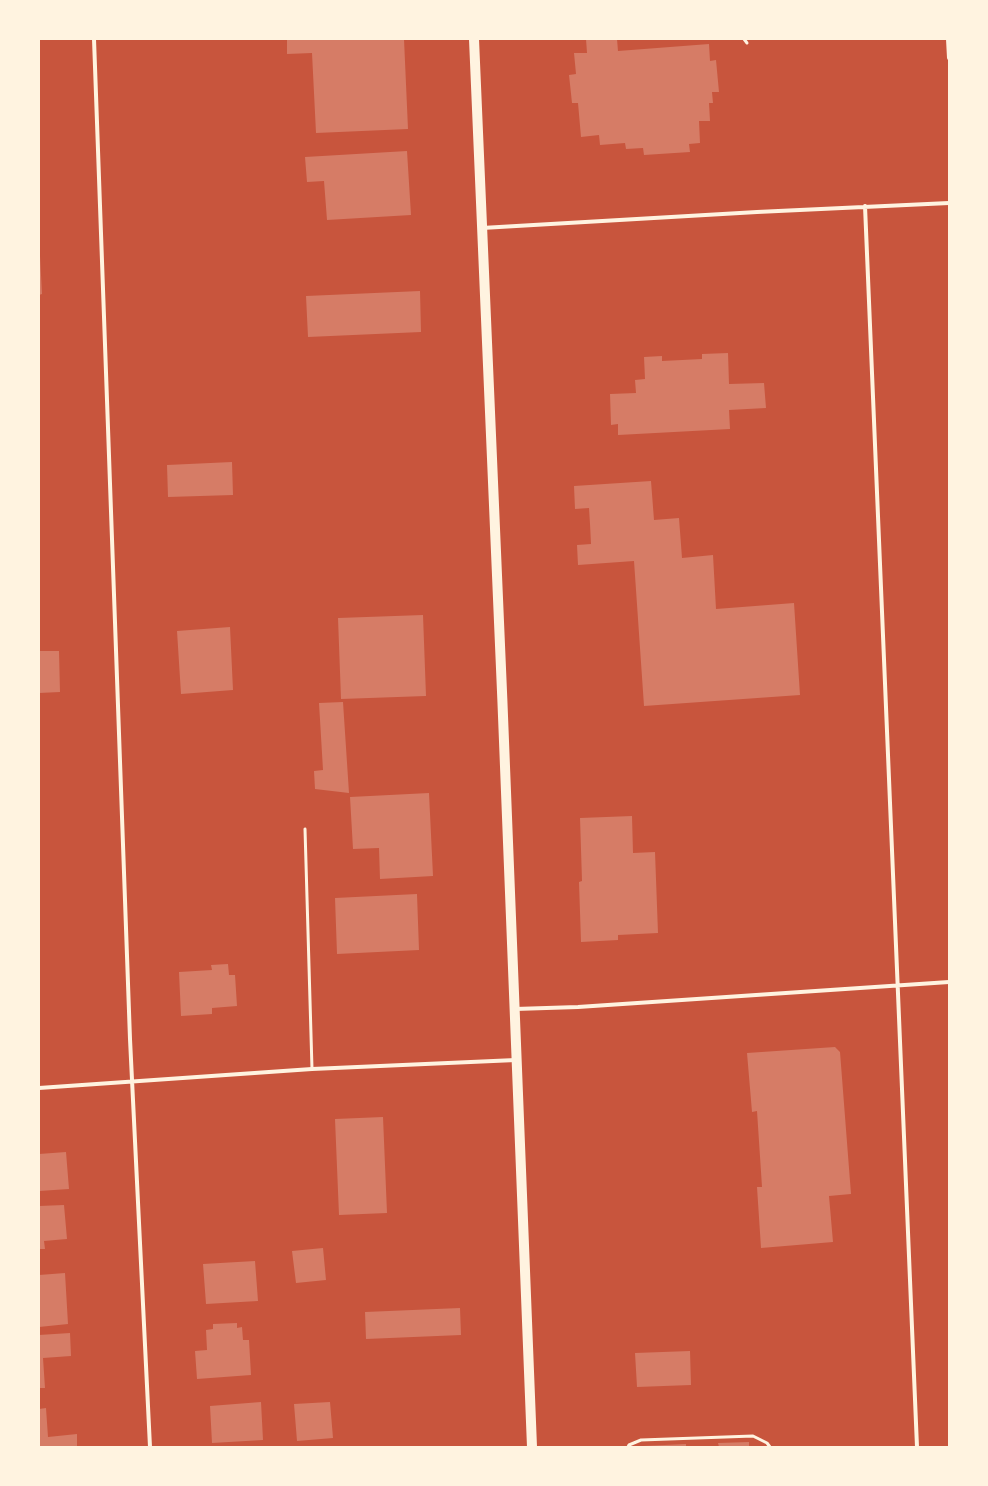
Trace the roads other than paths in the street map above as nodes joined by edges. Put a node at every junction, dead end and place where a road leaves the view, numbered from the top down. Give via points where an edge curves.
1 (94, 39) edge
2 (474, 39) edge
3 (744, 39) edge
4 (948, 39) edge
5 (747, 42) dead end
6 (949, 58) edge
7 (949, 203) edge
8 (865, 206) junction
9 (482, 228) junction
10 (305, 828) dead end
11 (949, 982) edge
12 (899, 985) junction
13 (515, 1009) junction
14 (517, 1060) junction
15 (312, 1069) junction
16 (132, 1081) junction
17 (39, 1088) edge
18 (150, 1447) edge
19 (532, 1447) edge
20 (628, 1447) edge
21 (770, 1447) edge
22 (917, 1447) edge

1 - 16 street
2 - 9 main road
3 - 5 lane
4 - 6 street
7 - 8 street
8 - 9 street
8 - 12 street
9 - 13 main road
10 - 15 lane
11 - 12 street
12 - 13 street
12 - 22 street
13 - 14 main road
14 - 15 street
14 - 19 main road
15 - 16 street
16 - 17 street
16 - 18 street
20 - 21 lane via 641,1440 753,1436

